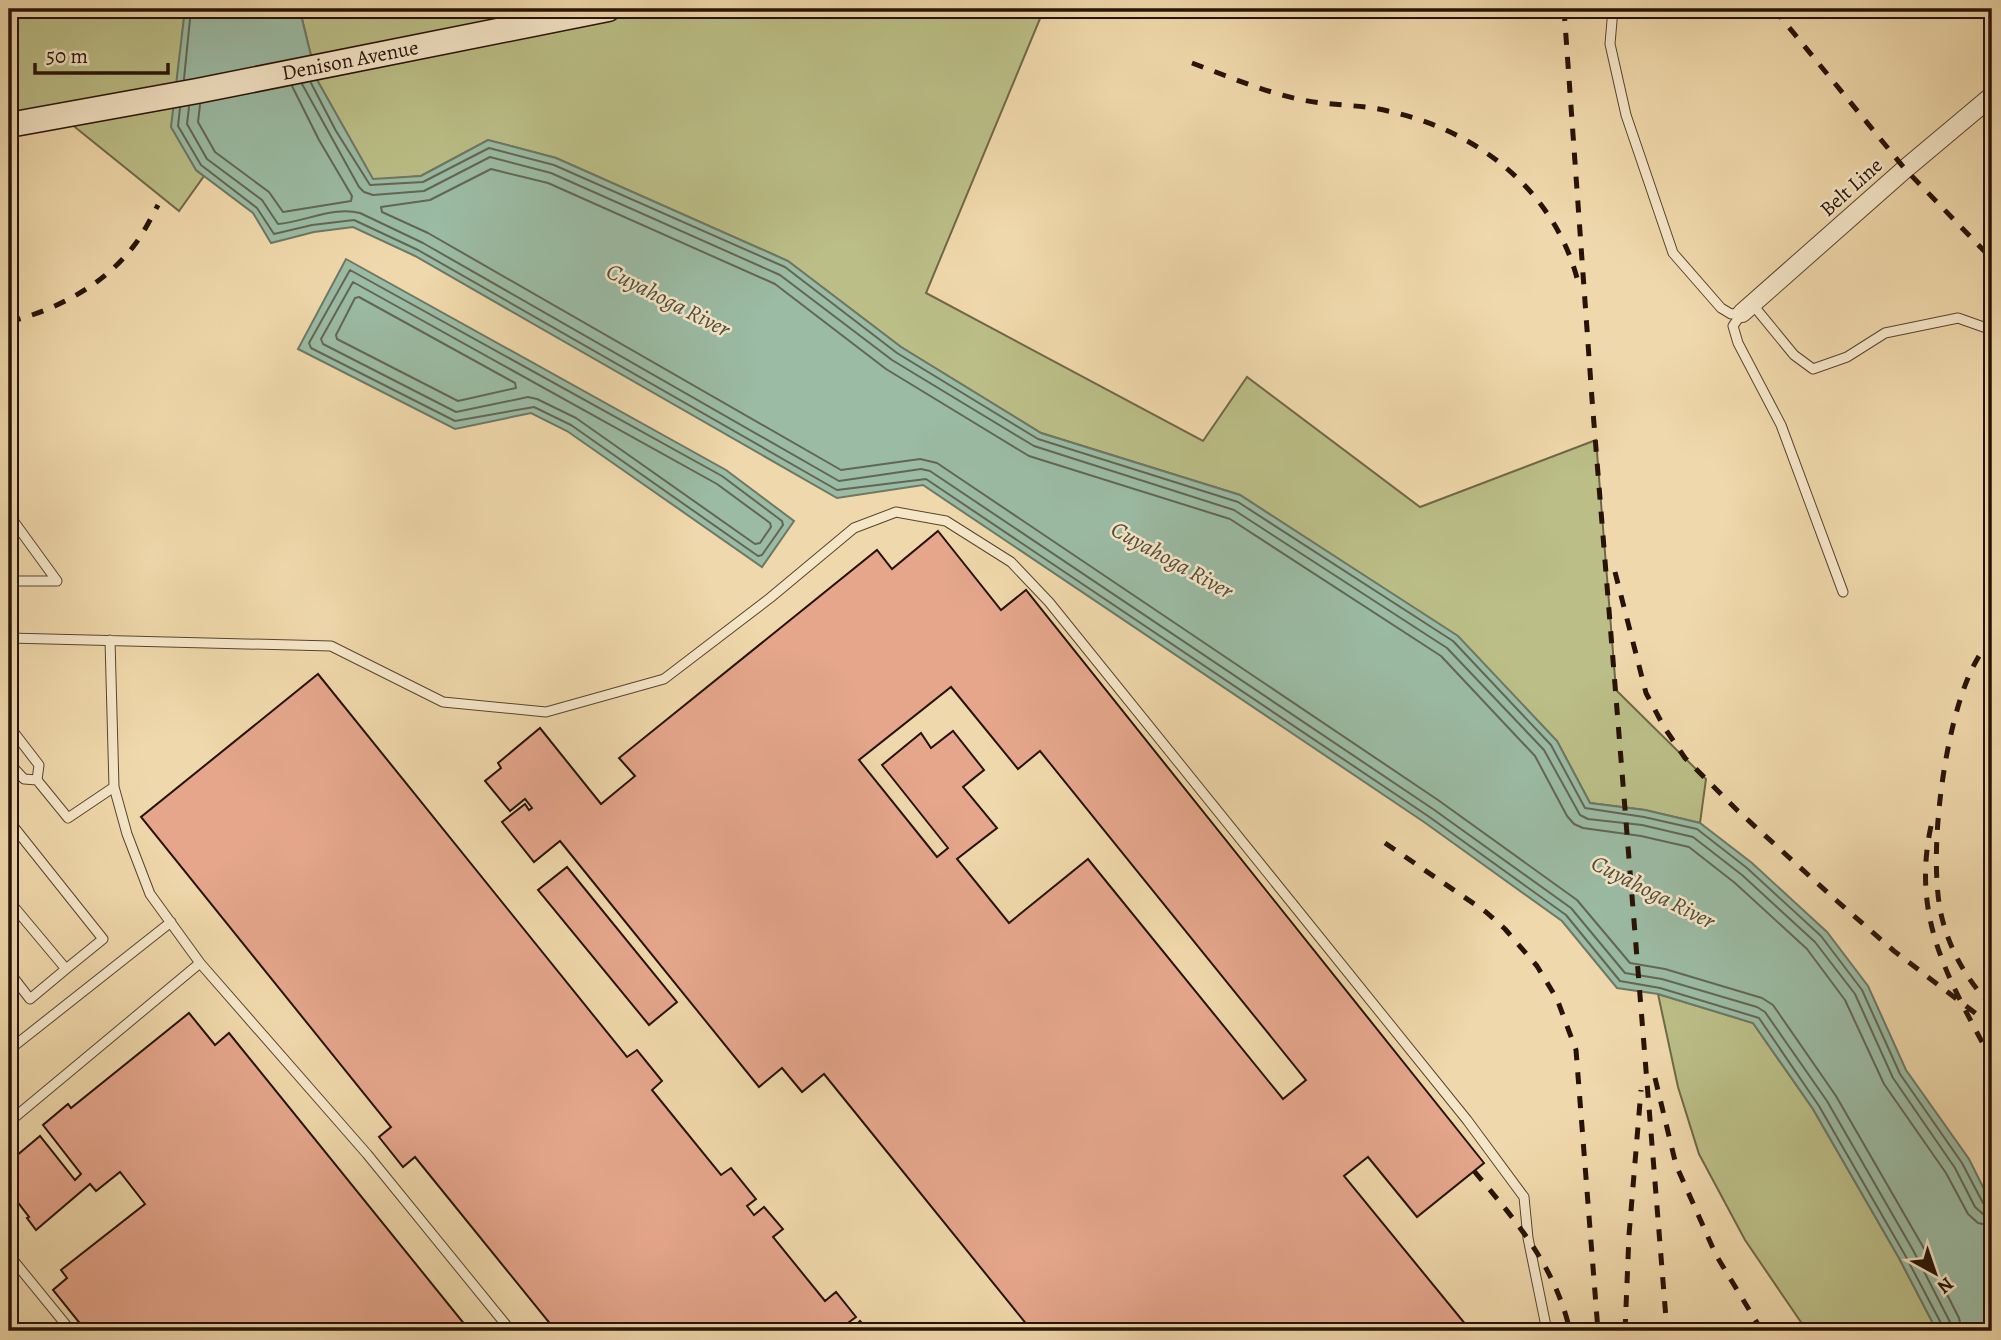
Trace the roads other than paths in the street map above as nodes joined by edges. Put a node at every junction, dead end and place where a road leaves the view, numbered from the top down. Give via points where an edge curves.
1 (608, 9) edge
2 (1613, 9) edge
3 (1992, 96) edge
4 (9, 124) edge
5 (1747, 309) junction
6 (1992, 330) edge
7 (9, 516) edge
8 (12, 526) edge
9 (9, 581) edge
10 (1843, 593) dead end
11 (9, 638) edge
12 (110, 640) junction
13 (9, 726) edge
14 (9, 763) edge
15 (37, 780) junction
16 (114, 787) junction
17 (9, 821) edge
18 (12, 833) edge
19 (9, 901) edge
20 (171, 922) junction
21 (200, 963) junction
22 (66, 969) junction
23 (9, 972) edge
24 (9, 1050) edge
25 (9, 1122) edge
26 (9, 1255) edge
27 (71, 1331) edge
28 (511, 1331) edge
29 (1547, 1331) edge

1 - 4 main road, Denison Avenue
2 - 5 lane via 1610,44 1626,115 1673,253 1721,308 1731,314
3 - 5 street, Belt Line
5 - 6 lane via 1813,369 1847,357 1885,332 1958,318
5 - 10 lane via 1733,326 1738,343 1781,425
7 - 8 lane
8 - 9 lane via 57,580
11 - 12 lane
12 - 16 lane
12 - 29 lane via 331,646 443,702 546,712 664,679 854,528 896,512 946,520 1011,562 1049,602 1500,1164 1524,1197
13 - 15 lane via 39,765
14 - 15 lane via 23,779
15 - 16 lane via 68,818
16 - 20 lane via 150,894
17 - 18 lane
18 - 22 lane via 103,939
19 - 22 lane
20 - 21 lane
20 - 24 lane
21 - 25 lane
21 - 28 lane via 367,1154
22 - 23 lane via 30,999
26 - 27 lane

